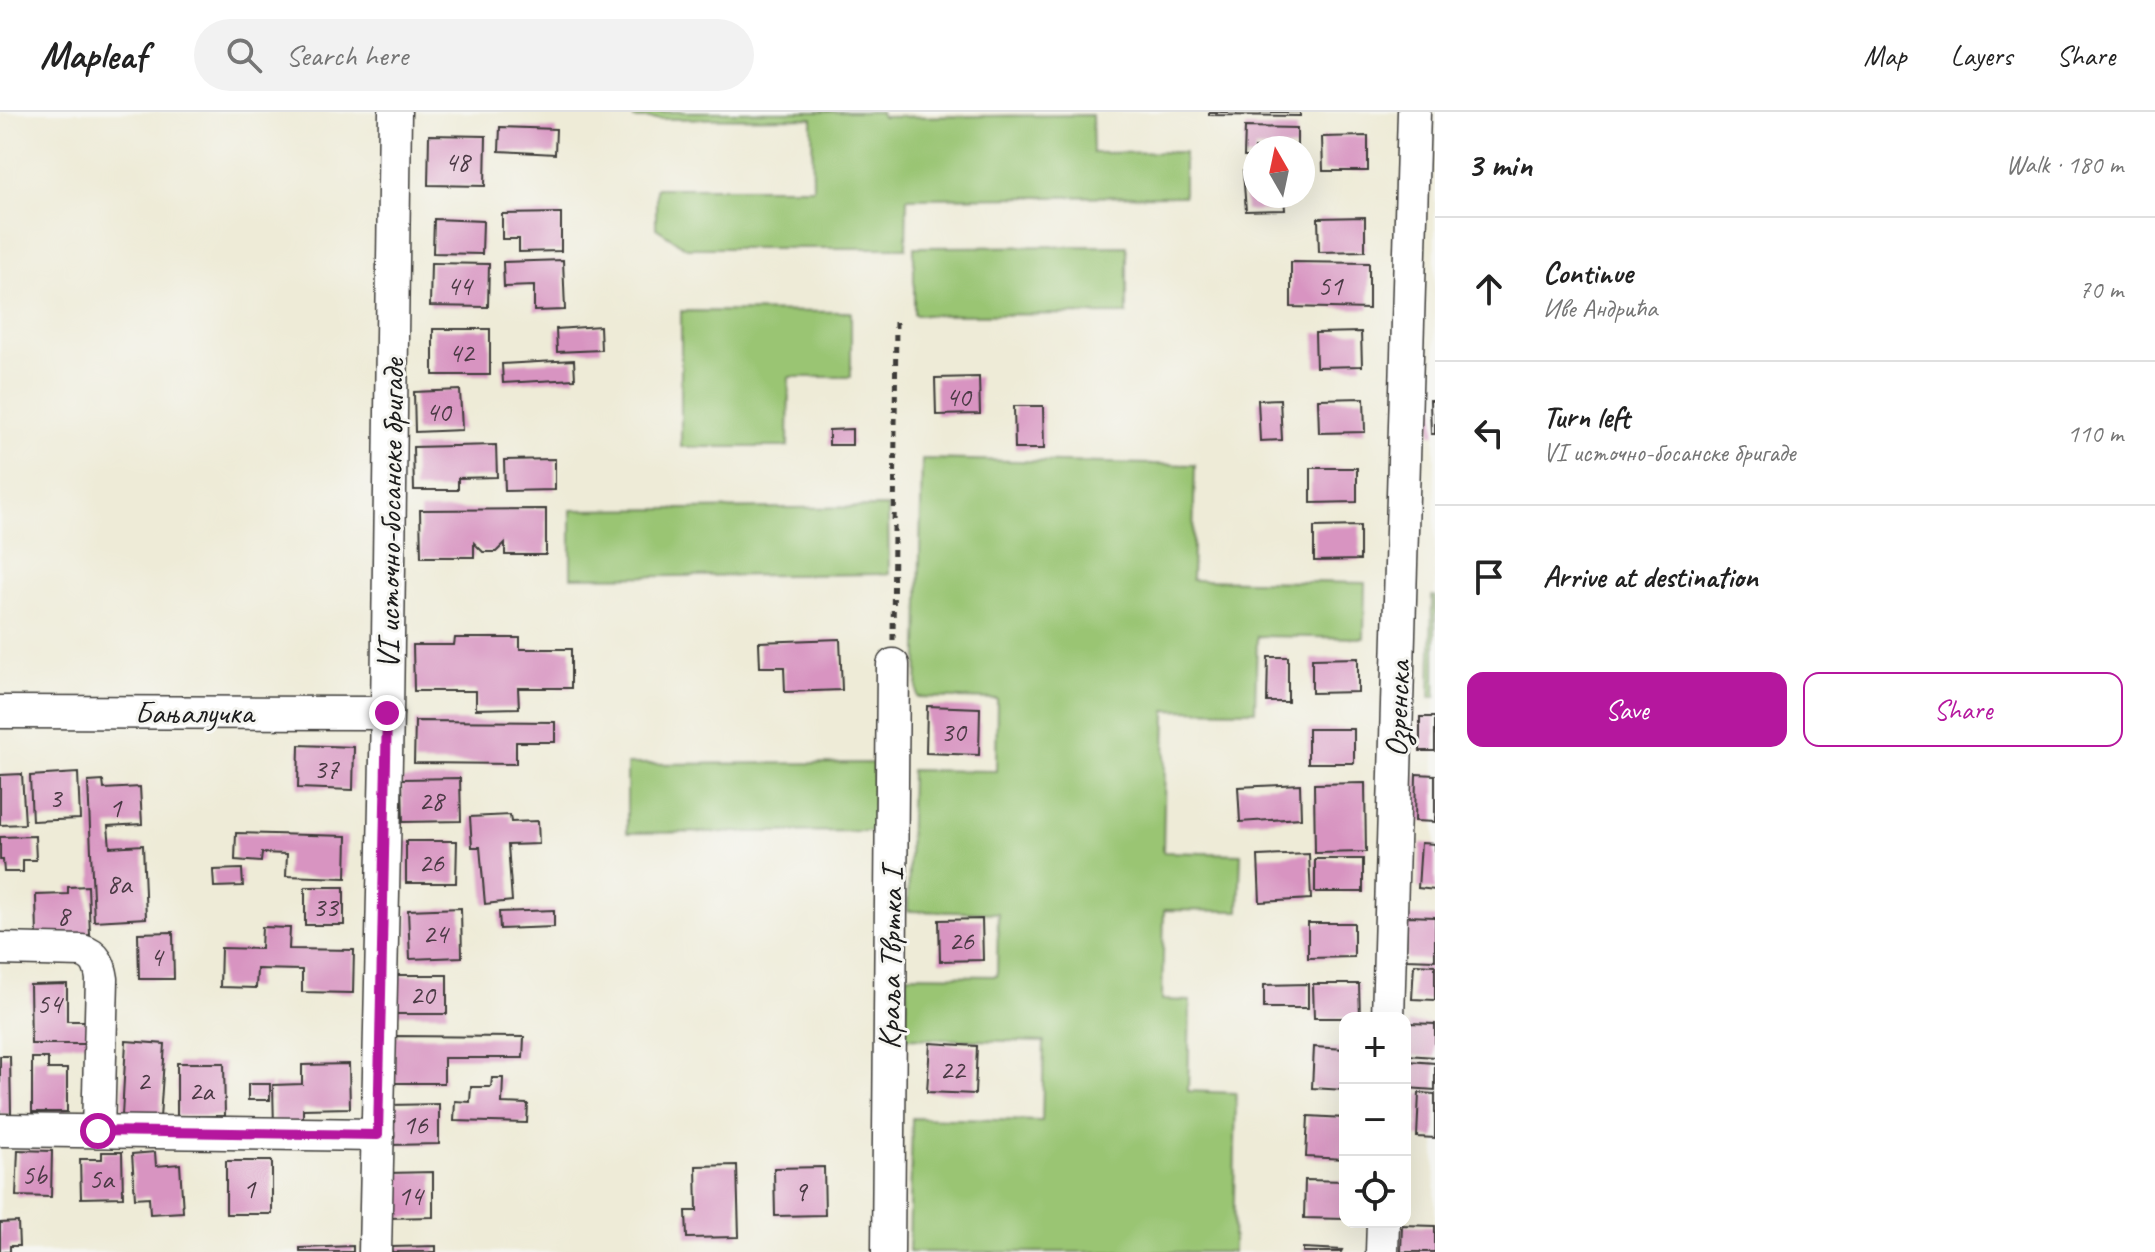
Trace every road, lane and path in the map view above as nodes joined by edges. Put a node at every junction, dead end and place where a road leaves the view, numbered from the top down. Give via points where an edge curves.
1 (395, 112) edge
2 (1414, 112) edge
3 (896, 321) dead end
4 (893, 665) joint
5 (0, 712) edge
6 (387, 713) junction
7 (0, 949) edge
8 (1388, 1012) edge
9 (0, 1130) edge
10 (98, 1131) junction
11 (378, 1135) junction
12 (1383, 1228) edge
13 (375, 1252) edge
14 (888, 1252) edge
15 (1382, 1252) edge

1 - 6 street, VI источно-босанске бригаде
2 - 8 street, Озренска
3 - 4 path
4 - 14 street, Краља Твртка I
5 - 6 street, Бањалучка
6 - 11 street, VI источно-босанске бригаде
7 - 10 street via 82,951 97,960 102,979
9 - 10 street
10 - 11 street
11 - 13 street, VI источно-босанске бригаде
12 - 15 street

